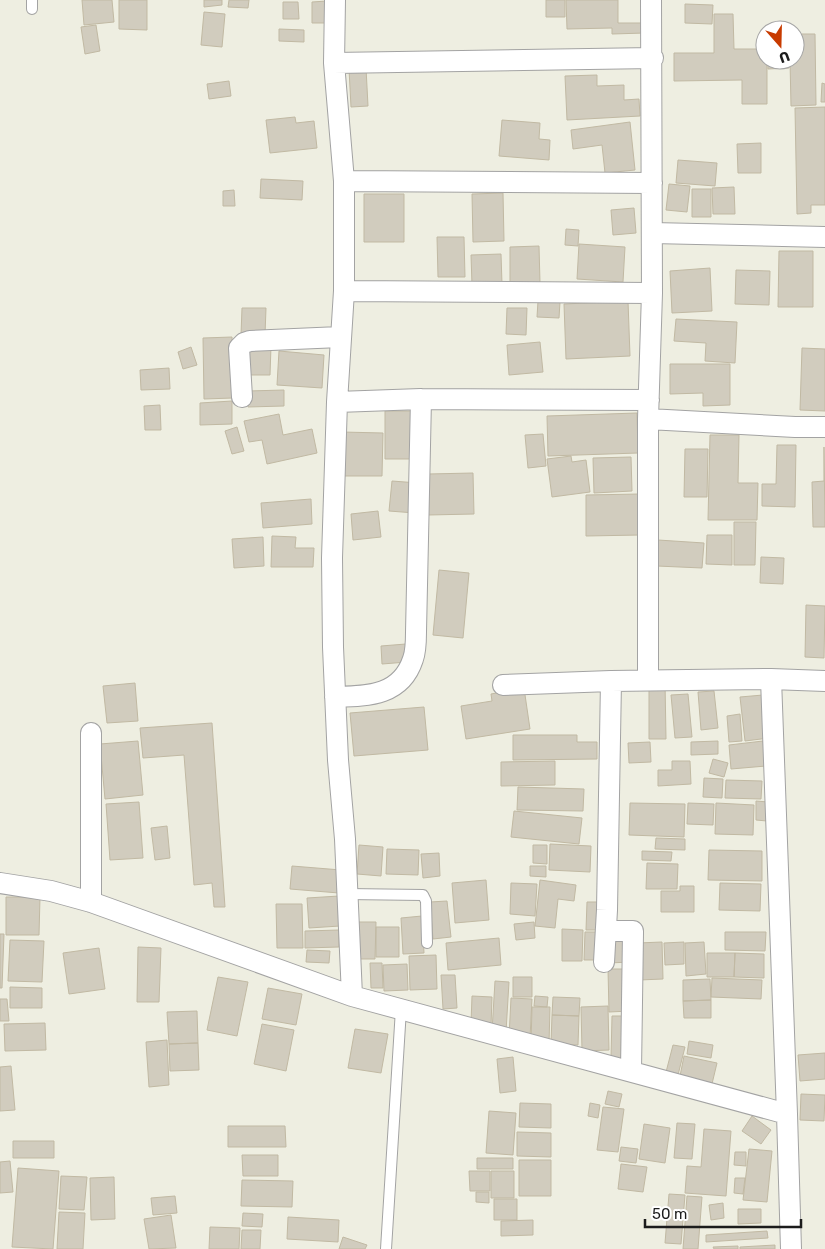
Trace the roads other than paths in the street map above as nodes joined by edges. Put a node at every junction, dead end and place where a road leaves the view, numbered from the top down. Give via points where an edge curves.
1 (334, 0) edge
2 (651, 0) edge
3 (652, 58) junction
4 (334, 63) junction
5 (344, 181) junction
6 (652, 183) junction
7 (652, 234) junction
8 (825, 237) edge
9 (344, 291) junction
10 (652, 293) junction
11 (340, 337) junction
12 (242, 398) dead end
13 (421, 399) junction
14 (337, 402) junction
15 (649, 410) junction
16 (825, 427) edge
17 (771, 679) junction
18 (648, 680) junction
19 (611, 681) junction
20 (825, 681) edge
21 (503, 685) dead end
22 (336, 697) junction
23 (91, 733) dead end
24 (0, 883) edge
25 (347, 894) junction
26 (91, 902) junction
27 (606, 931) junction
28 (426, 943) dead end
29 (604, 962) dead end
30 (352, 996) junction
31 (402, 1009) junction
32 (630, 1071) junction
33 (787, 1114) junction
34 (386, 1249) edge
35 (791, 1249) edge

1 - 4 street
2 - 3 street
3 - 4 street
3 - 6 street
4 - 5 street
5 - 6 street
5 - 9 street
6 - 7 street
7 - 8 street
7 - 10 street
9 - 10 street
9 - 11 street
10 - 15 street
11 - 12 street via 250,340 244,343 239,348
11 - 14 street
13 - 14 street
13 - 15 street
13 - 22 street via 414,657 408,671 384,693
14 - 22 street via 332,558
15 - 16 street via 795,427
15 - 18 street
17 - 18 street
17 - 20 street
17 - 33 street
18 - 19 street
19 - 21 street
19 - 27 street
22 - 25 street
23 - 26 street
24 - 26 street via 51,891
25 - 28 lane via 423,894 426,901
25 - 30 street
26 - 30 street
27 - 29 street
27 - 32 street via 633,933
30 - 31 street
31 - 32 street
31 - 34 lane
32 - 33 street
33 - 35 street

